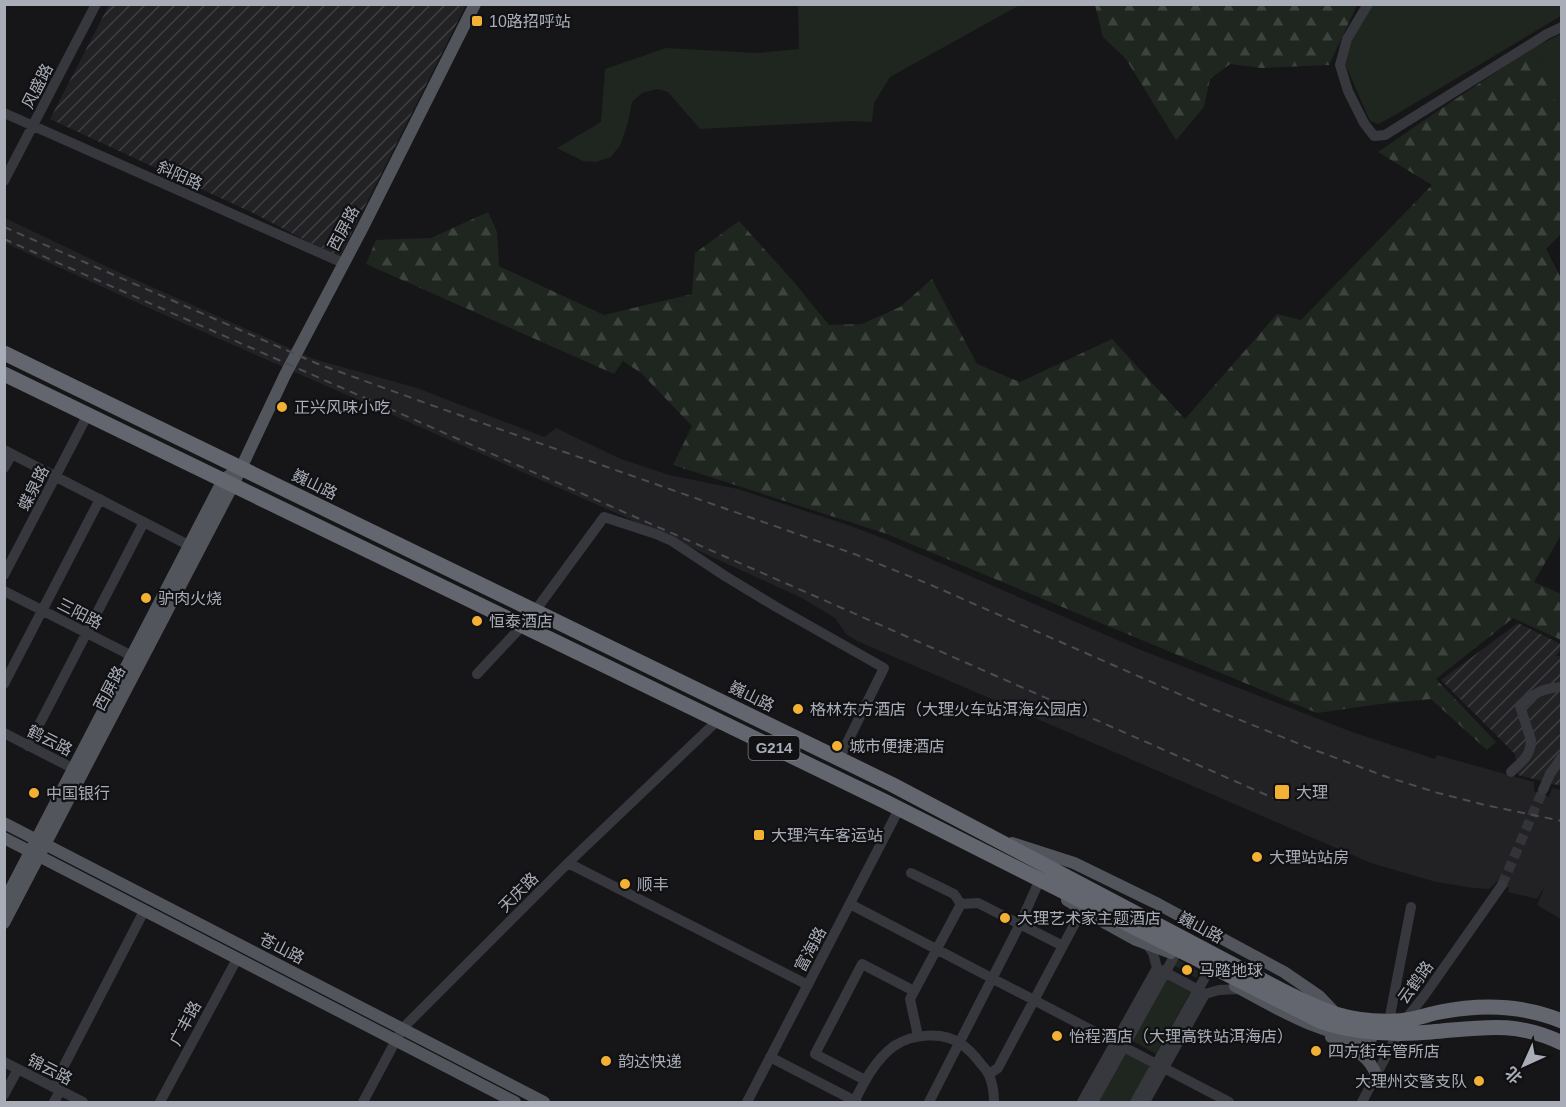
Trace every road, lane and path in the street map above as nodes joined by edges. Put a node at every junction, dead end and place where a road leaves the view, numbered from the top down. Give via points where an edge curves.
1 (96, 4) edge
2 (475, 4) edge
3 (1368, 4) edge
4 (1562, 27) edge
5 (4, 113) edge
6 (33, 126) junction
7 (4, 181) edge
8 (343, 263) junction
9 (4, 353) edge
10 (4, 374) edge
11 (88, 414) junction
12 (8, 452) edge
13 (241, 467) junction
14 (4, 468) edge
15 (56, 476) junction
16 (228, 482) junction
17 (100, 499) junction
18 (144, 522) junction
19 (194, 548) junction
20 (4, 575) edge
21 (4, 591) edge
22 (42, 610) junction
23 (535, 611) junction
24 (522, 626) junction
25 (86, 633) junction
26 (136, 659) junction
27 (477, 674) dead end
28 (4, 684) edge
29 (1562, 687) edge
30 (717, 721) junction
31 (4, 733) edge
32 (28, 746) junction
33 (1562, 757) edge
34 (839, 759) junction
35 (78, 771) junction
36 (1511, 772) dead end
37 (1543, 790) tunnel mouth
38 (899, 809) junction
39 (4, 823) edge
40 (4, 838) edge
41 (41, 842) junction
42 (35, 854) junction
43 (568, 863) junction
44 (911, 873) dead end
45 (1040, 879) junction
46 (1502, 885) tunnel mouth
47 (4, 902) edge
48 (850, 904) junction
49 (961, 904) junction
50 (1411, 907) dead end
51 (1082, 910) junction
52 (144, 911) junction
53 (4, 923) edge
54 (1020, 924) junction
55 (1145, 943) junction
56 (1063, 946) junction
57 (936, 950) junction
58 (1175, 955) junction
59 (237, 958) junction
60 (1161, 970) junction
61 (1208, 972) junction
62 (992, 979) junction
63 (808, 986) junction
64 (1240, 989) junction
65 (914, 991) junction
66 (1202, 992) junction
67 (1034, 1001) junction
68 (1299, 1019) junction
69 (1562, 1021) edge
70 (1398, 1028) junction
71 (402, 1029) junction
72 (918, 1036) junction
73 (396, 1041) junction
74 (959, 1042) junction
75 (1562, 1043) edge
76 (1120, 1045) junction
77 (770, 1057) junction
78 (4, 1062) edge
79 (1160, 1066) junction
80 (18, 1069) junction
81 (989, 1074) junction
82 (1376, 1075) junction
83 (865, 1080) junction
84 (57, 1089) junction
85 (4, 1095) edge
86 (54, 1102) edge
87 (83, 1102) edge
88 (160, 1102) edge
89 (363, 1102) edge
90 (515, 1102) edge
91 (544, 1102) edge
92 (747, 1102) edge
93 (855, 1102) edge
94 (929, 1102) edge
95 (994, 1102) edge
96 (1082, 1102) edge
97 (1093, 1102) edge
98 (1135, 1102) edge
99 (1145, 1102) edge
100 (1229, 1102) edge
101 (1362, 1102) edge

1 - 6 street, 风盛路
2 - 8 main road, 西屏路
3 - 4 street via 1347,39 1340,65 1348,91 1374,136 1385,135
5 - 6 street, 斜阳路
6 - 7 street, 风盛路
6 - 8 street, 斜阳路
8 - 13 main road, 西屏路
9 - 13 highway, 巍山路 / G214
10 - 11 highway, 巍山路 / G214
11 - 15 street, 蝶泉路
11 - 16 highway, 巍山路 / G214
12 - 14 street
12 - 15 street
13 - 16 main road, 西屏路
13 - 23 highway, 巍山路 / G214
15 - 17 street
15 - 20 street, 蝶泉路
16 - 19 main road, 西屏路
16 - 24 highway, 巍山路 / G214
17 - 18 street
17 - 22 street
18 - 19 street
18 - 25 street
19 - 26 main road, 西屏路
21 - 22 street, 三阳路
22 - 25 street, 三阳路
22 - 28 street
23 - 24 highway
23 - 34 highway, 巍山路 / G214
23 - 34 street via 604,518 672,541 778,608 884,668
24 - 27 street
24 - 30 highway, 巍山路 / G214
25 - 26 street, 三阳路
25 - 32 street
26 - 35 main road, 西屏路
29 - 36 street via 1544,689 1520,706 1531,746
30 - 38 highway, 巍山路 / G214
30 - 43 street, 天庆路
31 - 32 street, 鹤云路
32 - 35 street, 鹤云路
33 - 37 street
34 - 70 highway, 巍山路 / G214 via 1321,1010
35 - 41 main road, 西屏路
38 - 45 highway, 巍山路 / G214
38 - 48 street, 富海路
39 - 41 main road, 苍山路
40 - 42 main road, 苍山路
41 - 42 main road, 西屏路
41 - 71 main road, 苍山路
42 - 47 main road, 西屏路
42 - 52 main road, 苍山路
42 - 53 main road, 西屏路
43 - 63 street
43 - 71 street, 天庆路
44 - 49 street via 954,894
45 - 51 main road
45 - 54 street
45 - 70 highway, 巍山路 / G214 via 1322,1022 1350,1029
46 - 70 street, 云鹤路
48 - 57 street
48 - 63 street, 富海路
49 - 54 street via 978,903
49 - 57 street
50 - 70 street
51 - 55 main road
51 - 56 street
52 - 59 main road, 苍山路
52 - 84 street
54 - 56 street
54 - 62 street
55 - 58 main road
55 - 60 street
56 - 67 street
57 - 62 street
57 - 65 street
58 - 60 street
58 - 61 main road
59 - 73 main road, 苍山路
59 - 88 street, 广丰路
60 - 66 street
60 - 76 street
61 - 64 main road
61 - 66 street
62 - 67 street
62 - 74 street
63 - 77 street, 富海路
64 - 66 street
64 - 68 main road
65 - 72 street via 910,999
65 - 83 street via 862,964 815,1054
66 - 79 street
67 - 76 street
67 - 81 street via 998,1068
68 - 70 main road via 1324,1030 1374,1039
68 - 82 main road via 1364,1057
69 - 70 highway, 巍山路 / G214 via 1536,1012 1488,1007 1439,1012
70 - 75 highway, 巍山路 / G214 via 1421,1033 1502,1027 1531,1031
70 - 82 street, 云鹤路
71 - 73 street, 天庆路
71 - 91 main road, 苍山路
72 - 74 street
72 - 83 street via 889,1051
73 - 89 street, 天庆路
73 - 90 main road, 苍山路
74 - 81 street
74 - 94 street
76 - 79 street
76 - 96 street
76 - 97 street
77 - 92 street, 富海路
77 - 93 street
78 - 80 street, 锦云路
79 - 98 street
79 - 99 street
79 - 100 street
80 - 84 street, 锦云路
80 - 85 street
81 - 95 street
82 - 101 street, 云鹤路
83 - 93 street
84 - 86 street
84 - 87 street, 锦云路

